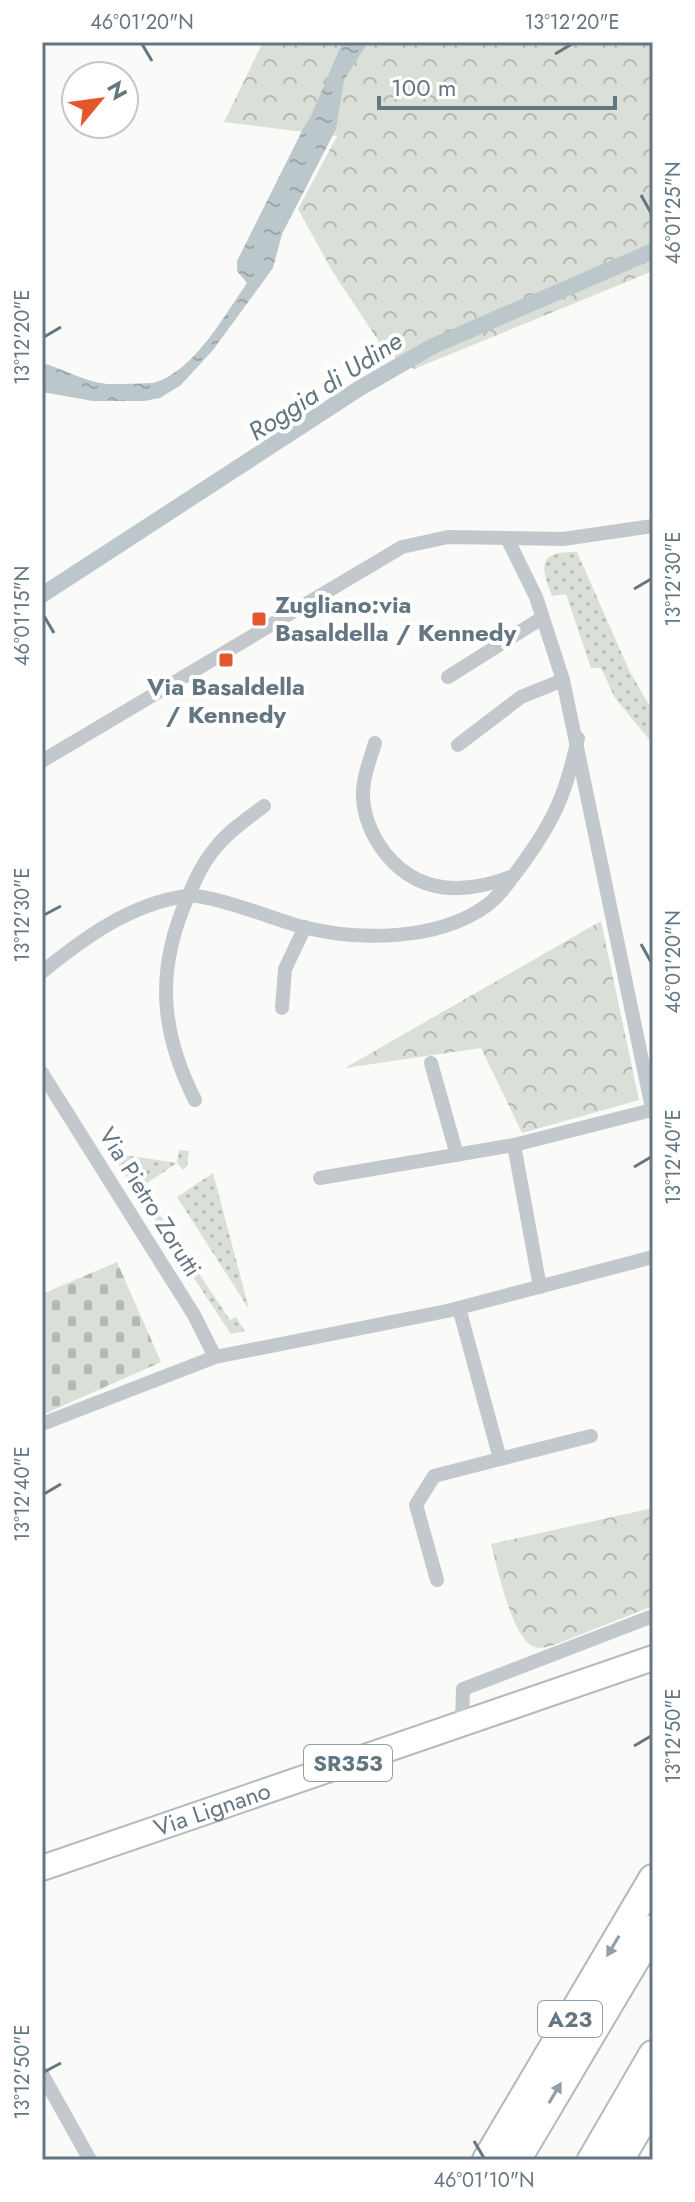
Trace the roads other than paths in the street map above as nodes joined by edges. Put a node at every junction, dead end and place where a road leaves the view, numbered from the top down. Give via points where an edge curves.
1 (653, 526) edge
2 (508, 539) junction
3 (542, 618) junction
4 (448, 677) dead end
5 (563, 680) junction
6 (578, 738) junction
7 (375, 743) dead end
8 (458, 745) dead end
9 (42, 761) edge
10 (264, 806) dead end
11 (514, 876) junction
12 (189, 895) junction
13 (305, 927) junction
14 (42, 972) edge
15 (282, 1008) dead end
16 (431, 1063) dead end
17 (42, 1073) edge
18 (195, 1100) dead end
19 (653, 1112) edge
20 (514, 1145) junction
21 (457, 1155) junction
22 (320, 1178) dead end
23 (653, 1257) edge
24 (540, 1287) junction
25 (459, 1308) junction
26 (215, 1357) junction
27 (42, 1424) edge
28 (591, 1436) dead end
29 (500, 1459) junction
30 (437, 1580) dead end
31 (653, 1616) edge
32 (653, 1658) edge
33 (462, 1723) junction
34 (42, 1868) edge
35 (653, 1879) edge
36 (653, 1929) edge
37 (653, 2055) edge
38 (42, 2074) edge
39 (653, 2102) edge
40 (90, 2160) edge
41 (487, 2160) edge
42 (516, 2160) edge
43 (592, 2160) edge
44 (619, 2160) edge

1 - 2 street via 594,537
2 - 3 street
2 - 9 street via 448,537 402,547
3 - 4 street
3 - 5 street
5 - 6 street
5 - 8 street via 521,697
6 - 11 street via 559,808
6 - 19 street
7 - 11 street via 362,793 365,817 375,840 409,877 453,889 482,888
10 - 12 street via 220,842
11 - 13 street via 487,906 431,929 370,935
12 - 13 street
12 - 14 street via 94,931
12 - 18 street via 167,958 165,988 175,1051
13 - 15 street via 285,969
16 - 21 street
17 - 26 street, Via Pietro Zorutti
19 - 20 street
20 - 21 street
20 - 24 street
21 - 22 street
23 - 24 street
24 - 25 street
25 - 26 street
25 - 29 street
26 - 27 street
28 - 29 street
29 - 30 street via 434,1476 416,1505
31 - 33 street via 463,1689
32 - 33 main road, Via Lignano / SR353
33 - 34 main road, Via Lignano / SR353
35 -> 41 highway, A23
42 -> 36 highway, A23
37 - 43 highway
38 - 40 street
39 - 44 highway

